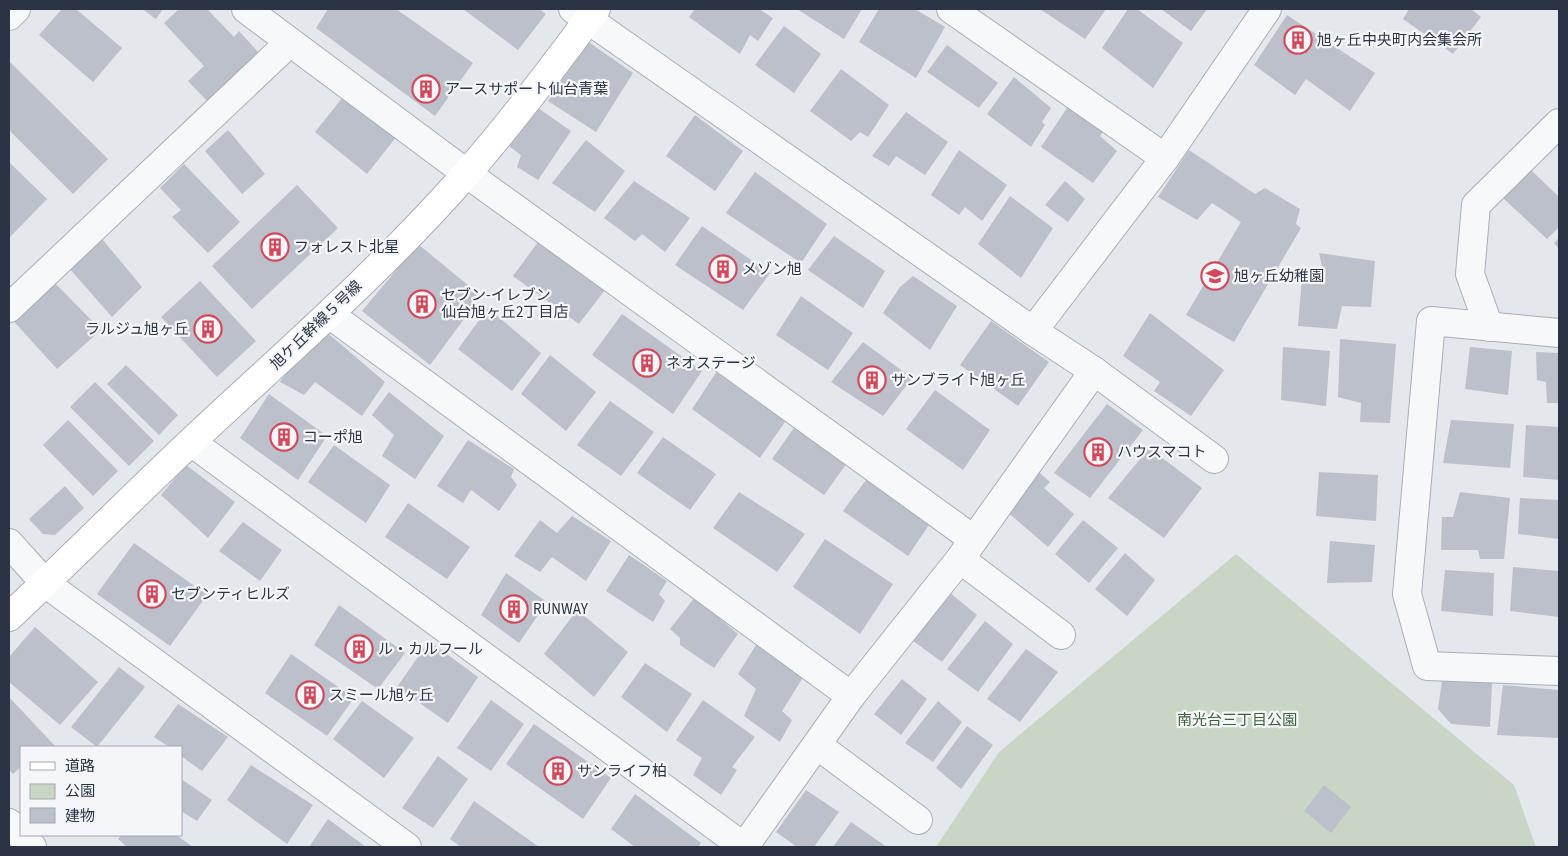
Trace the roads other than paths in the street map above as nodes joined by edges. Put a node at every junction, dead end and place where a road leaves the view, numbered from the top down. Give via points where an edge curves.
1 (16, 9) edge
2 (246, 9) edge
3 (952, 9) edge
4 (1267, 9) edge
5 (586, 12) edge
6 (9, 16) edge
7 (290, 42) junction
8 (1559, 123) edge
9 (1165, 158) junction
10 (466, 173) junction
11 (9, 308) edge
12 (329, 314) junction
13 (1489, 327) junction
14 (1033, 331) junction
15 (1559, 333) edge
16 (1094, 371) junction
17 (191, 442) junction
18 (1214, 459) dead end
19 (9, 544) edge
20 (966, 549) junction
21 (45, 583) junction
22 (9, 617) edge
23 (1061, 635) dead end
24 (1559, 671) edge
25 (851, 696) junction
26 (817, 745) junction
27 (918, 820) dead end
28 (9, 823) edge
29 (20, 834) edge
30 (21, 836) edge
31 (32, 847) edge
32 (407, 847) edge
33 (744, 847) edge

1 - 6 street
2 - 7 street
3 - 9 street
4 - 9 street
5 - 10 street, 旭ケ丘幹線５号線 via 526,102
5 - 14 street
7 - 10 street
7 - 11 street
8 - 13 street via 1476,205 1470,274
9 - 14 street
10 - 12 street, 旭ケ丘幹線５号線
10 - 20 street
12 - 17 street, 旭ケ丘幹線５号線
12 - 25 street
13 - 15 street
13 - 24 street via 1431,321 1407,594 1427,666
14 - 16 street
16 - 18 street
16 - 20 street
17 - 21 street, 旭ケ丘幹線５号線
17 - 33 street
19 - 21 street
20 - 23 street
20 - 25 street
21 - 22 street, 旭ケ丘幹線５号線
21 - 32 street
25 - 26 street
26 - 27 street
26 - 33 street
28 - 29 street
30 - 31 street

